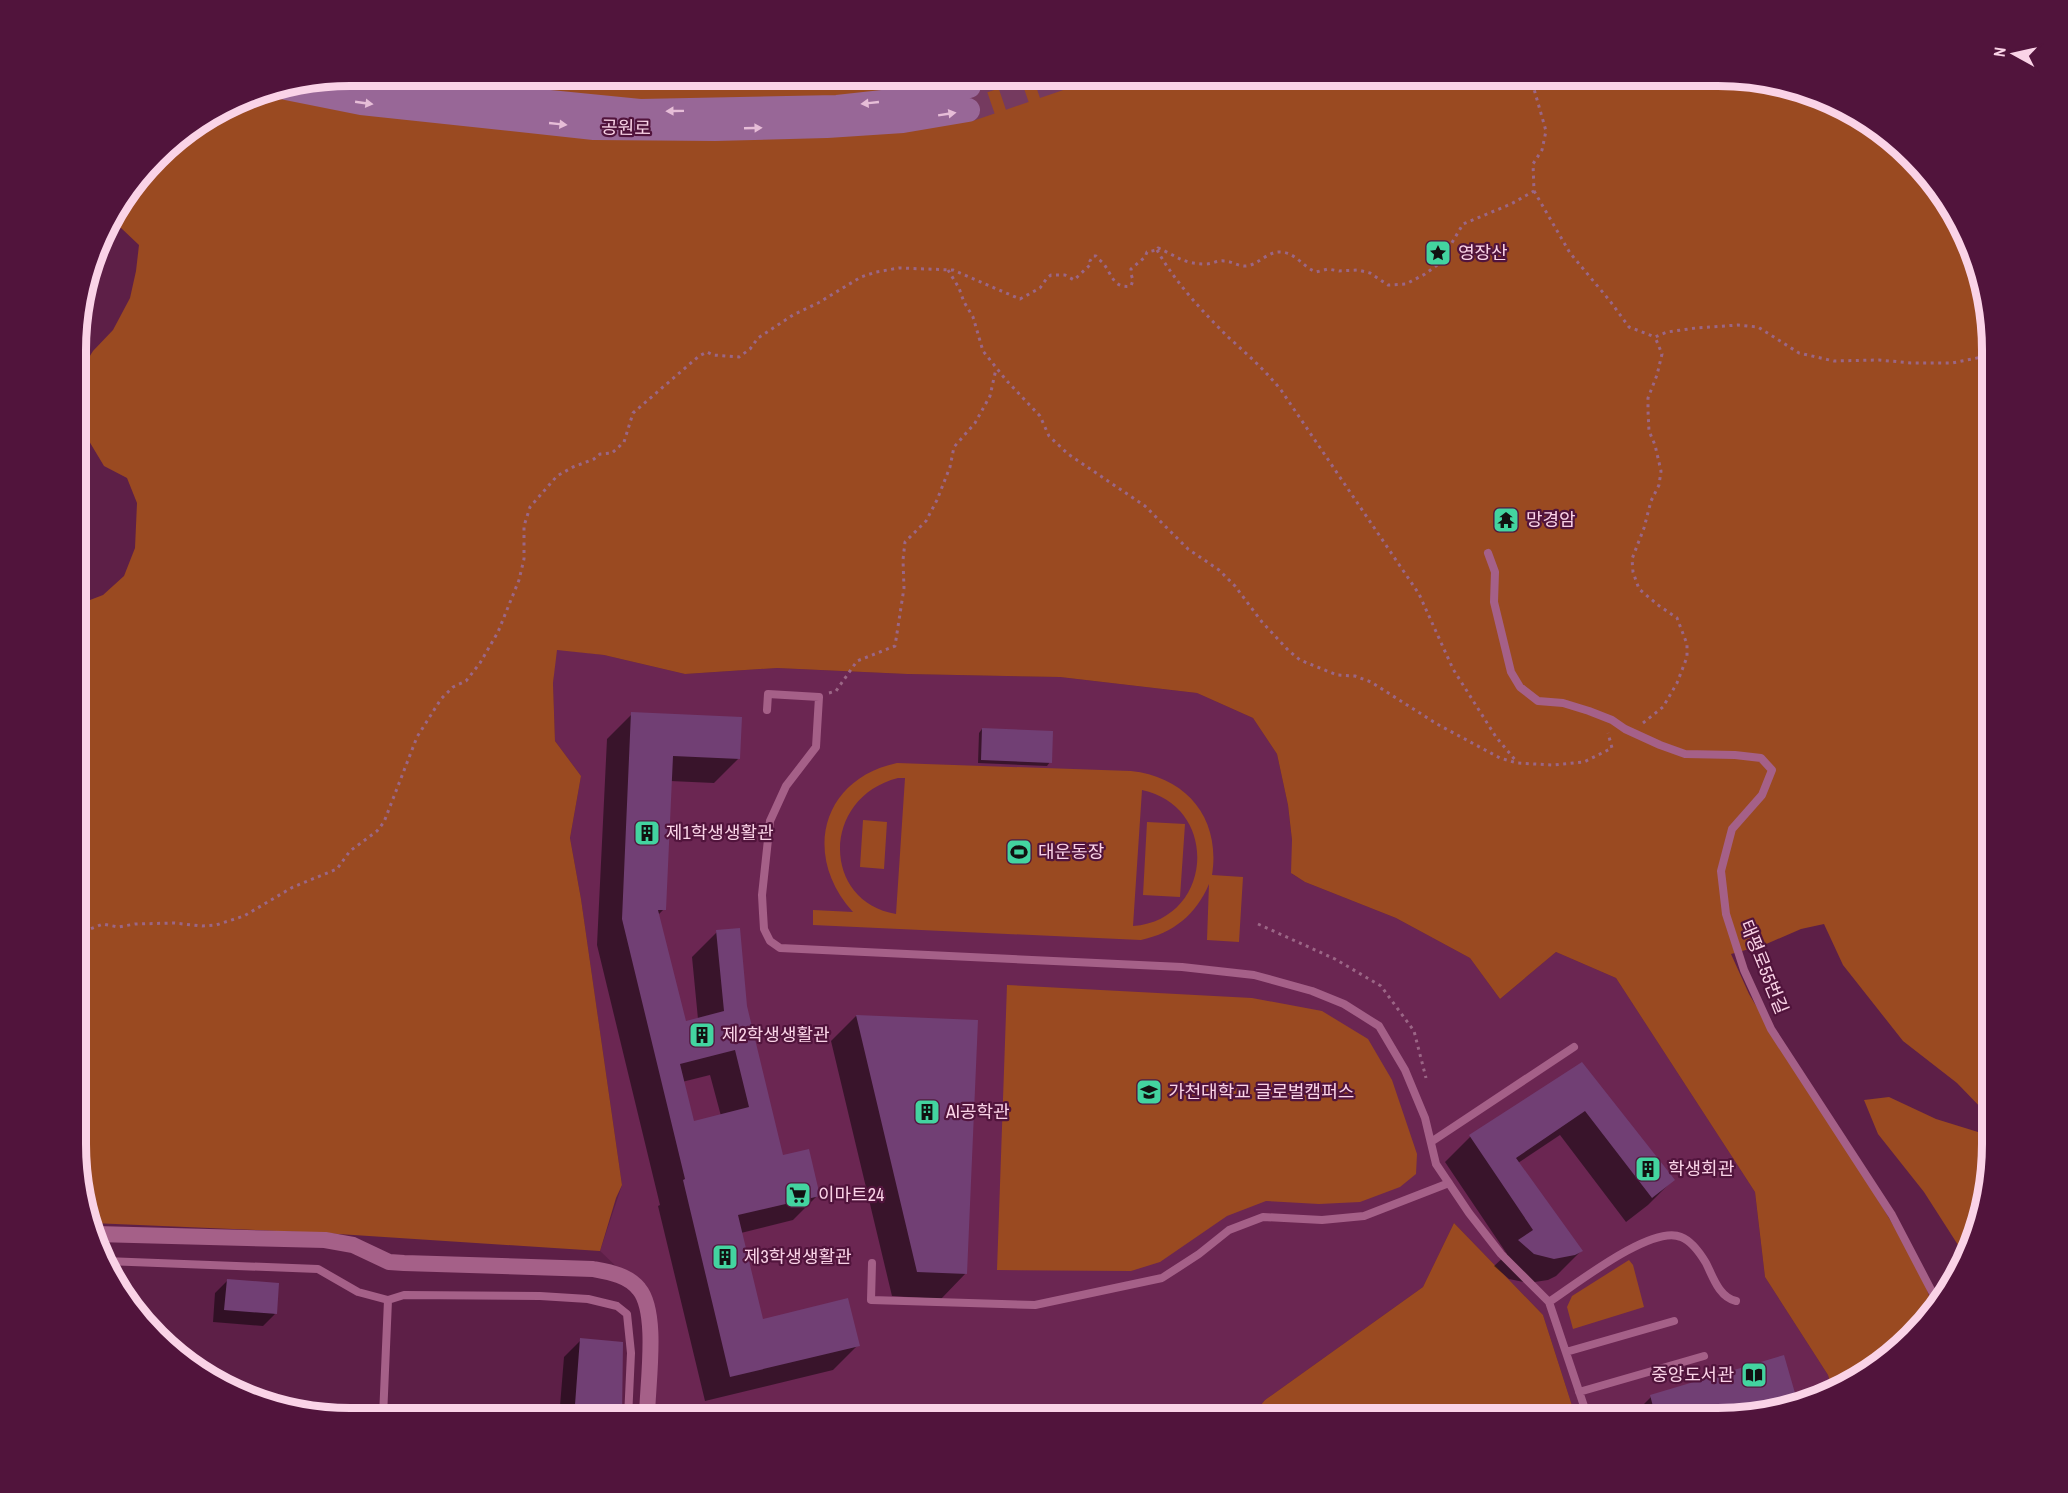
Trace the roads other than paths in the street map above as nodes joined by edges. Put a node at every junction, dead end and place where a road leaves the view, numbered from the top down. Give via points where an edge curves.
1 (408, 86) edge
2 (969, 86) tunnel mouth
3 (300, 91) edge
4 (968, 110) tunnel mouth
5 (1488, 553) dead end
6 (767, 710) dead end
7 (1574, 1047) dead end
8 (1431, 1142) junction
9 (1449, 1183) junction
10 (102, 1234) edge
11 (114, 1261) edge
12 (872, 1263) dead end
13 (1934, 1296) edge
14 (388, 1300) junction
15 (1736, 1301) dead end
16 (1549, 1302) junction
17 (1674, 1321) dead end
18 (1566, 1352) junction
19 (1704, 1356) dead end
20 (1579, 1392) junction
21 (383, 1408) edge
22 (628, 1408) edge
23 (646, 1408) edge
24 (1585, 1408) edge

2 -> 1 main road, 공원로 via 910,99 837,107 640,111
3 -> 4 main road, 공원로 via 361,103 594,128 827,126 903,121
5 - 13 lane, 태평로55번길 via 1494,572 1494,602 1511,672 1520,687 1538,701 1604,717 1685,754 1761,758 1772,770 1762,795 1732,829 1721,871 1726,914 1744,970 1771,1029 1892,1215
6 - 8 lane via 768,694 819,697 816,747 786,786 770,821 762,895 764,929 770,941 780,948 1182,967 1254,975 1312,991 1344,1004 1379,1026 1406,1070
7 - 8 lane
8 - 9 lane via 1436,1164
9 - 12 lane via 1364,1216 1322,1220 1263,1217 1229,1230 1162,1278 1035,1305 871,1300
9 - 16 lane via 1501,1254
10 - 23 street via 325,1240 353,1245 389,1262 615,1273 639,1288 649,1314
11 - 14 lane via 318,1269 358,1292
14 - 21 lane
14 - 22 lane via 404,1295 540,1296 588,1299 616,1306 627,1314 631,1353
15 - 16 lane via 1723,1296 1692,1244 1670,1234 1634,1246
16 - 18 lane
17 - 18 lane
18 - 20 lane
19 - 20 lane
20 - 24 lane

